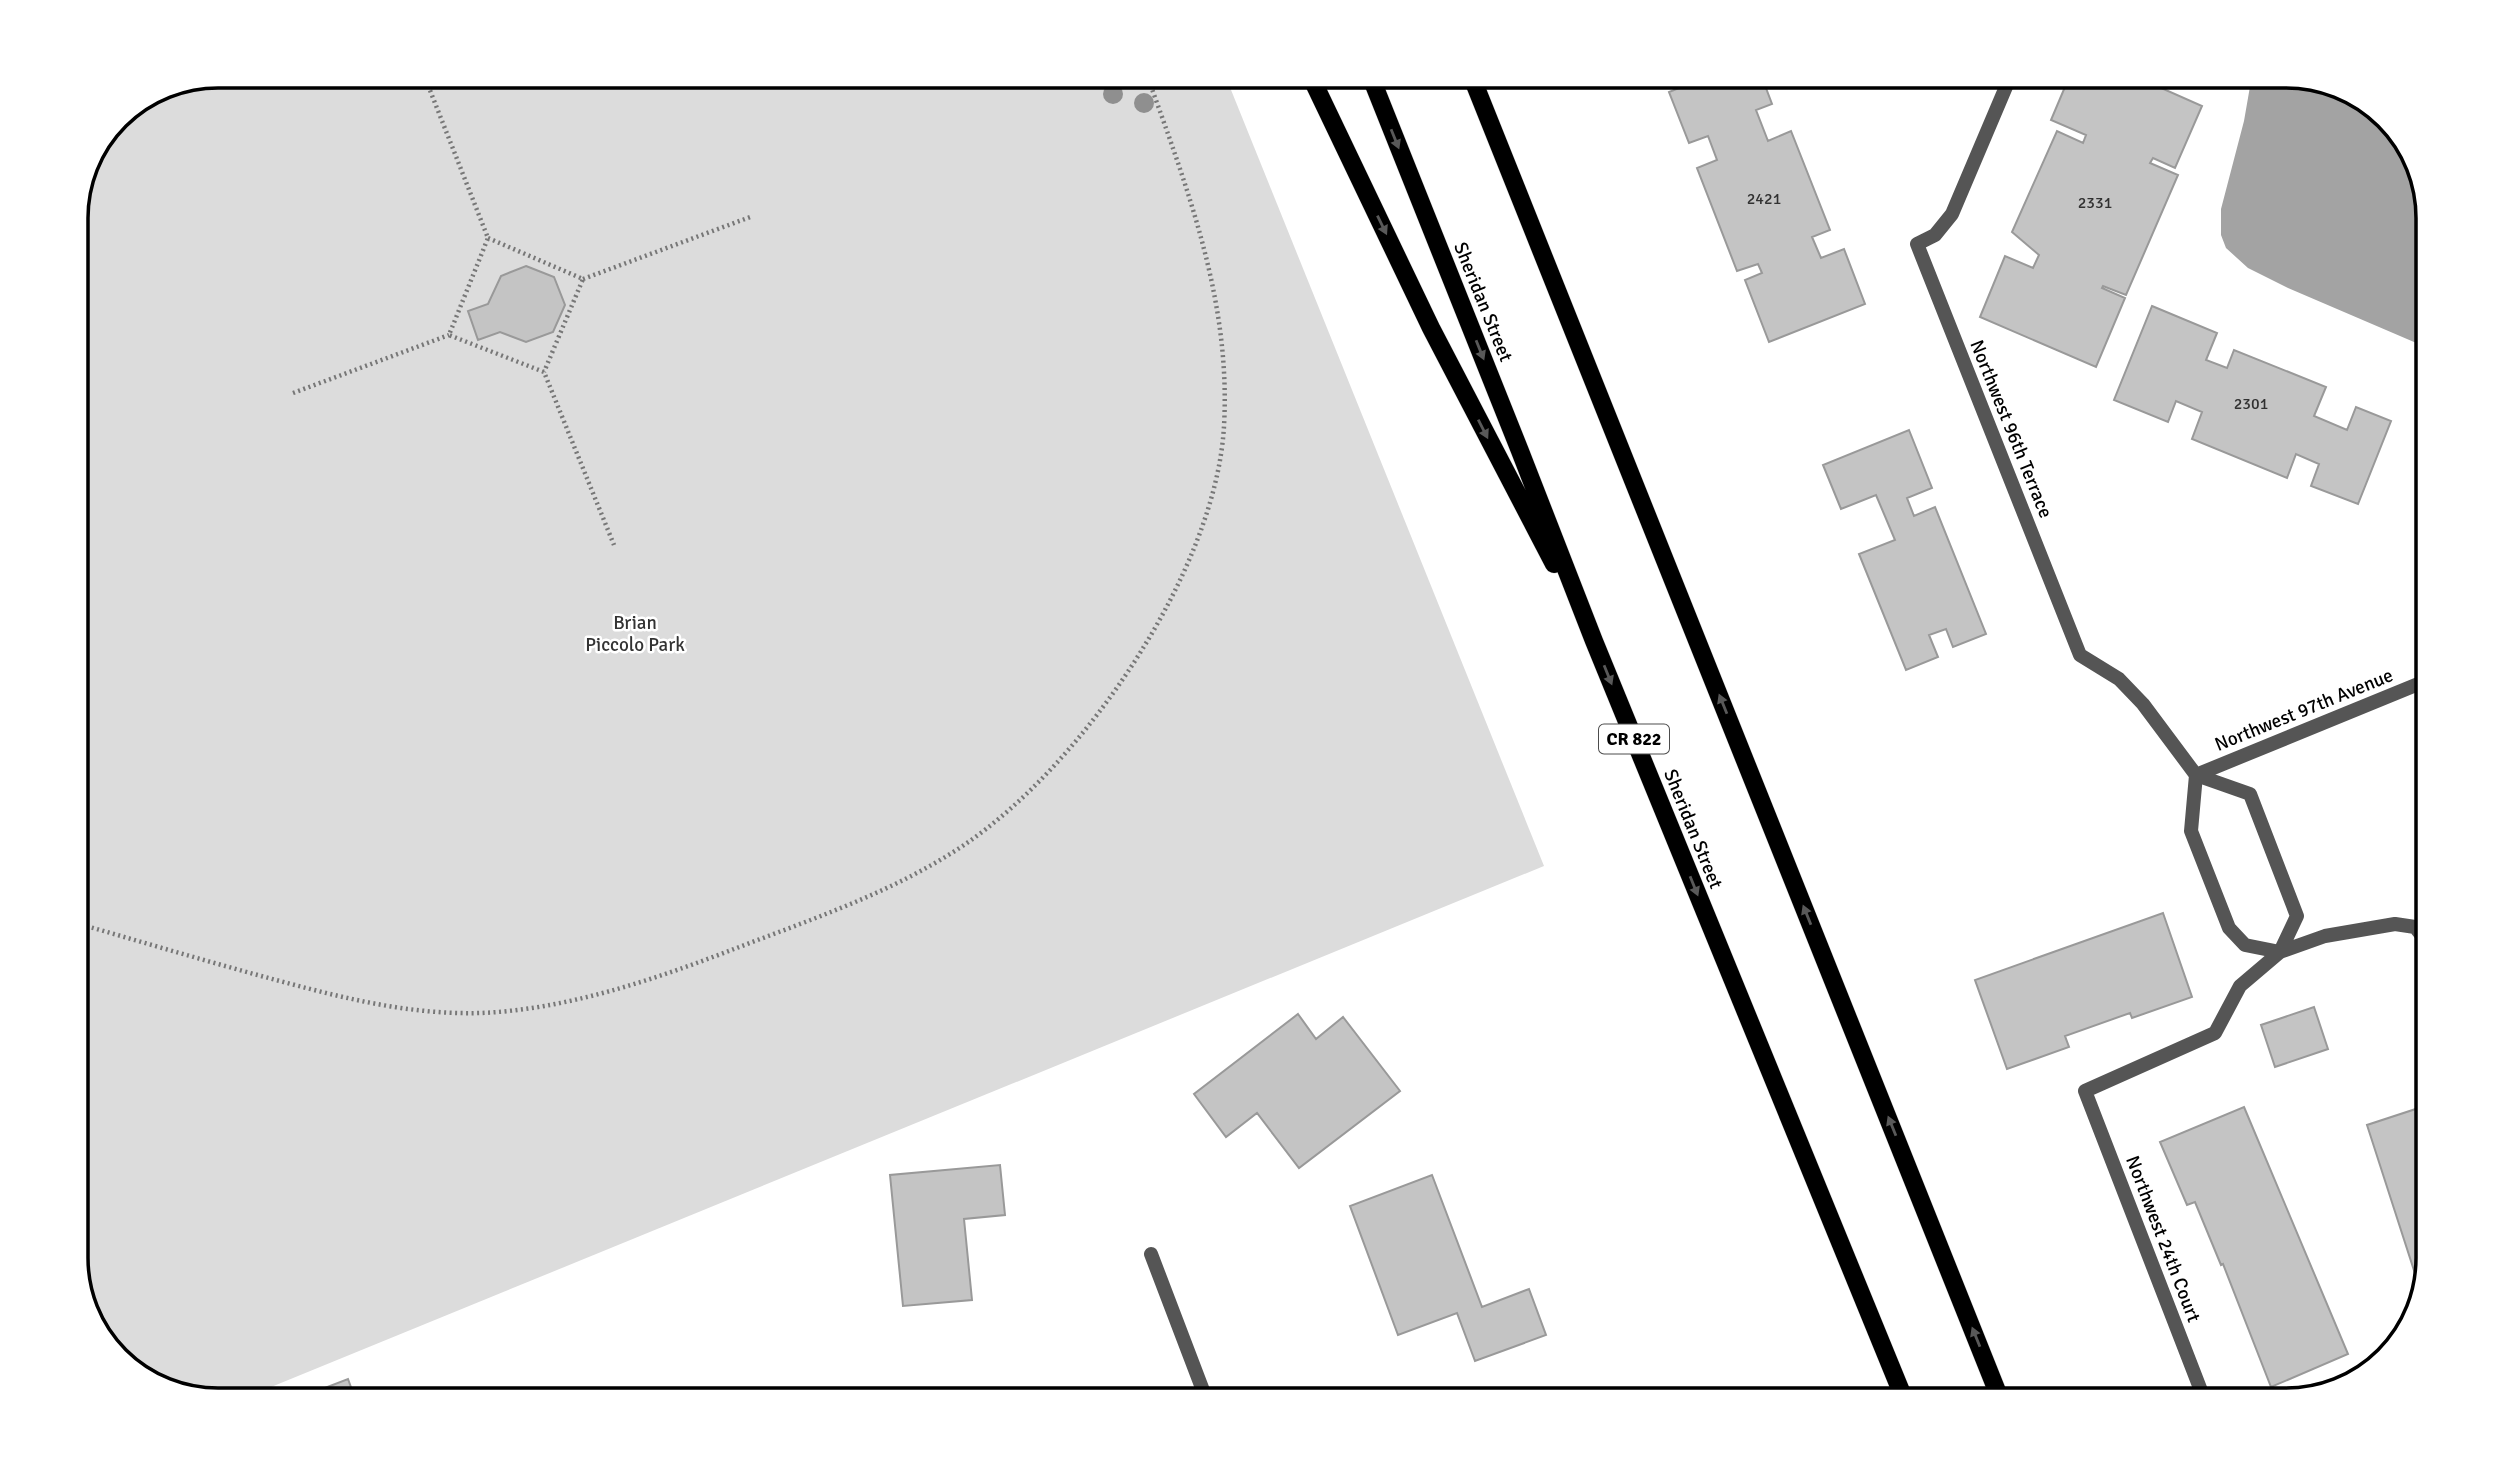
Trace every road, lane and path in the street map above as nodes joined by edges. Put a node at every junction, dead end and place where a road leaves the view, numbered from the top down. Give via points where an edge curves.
1 (429, 88) edge
2 (1152, 88) edge
3 (1316, 88) edge
4 (1375, 88) edge
5 (1476, 88) edge
6 (2005, 88) edge
7 (753, 216) dead end
8 (488, 238) junction
9 (583, 279) junction
10 (449, 335) junction
11 (544, 372) junction
12 (293, 393) dead end
13 (614, 545) dead end
14 (1594, 641) junction
15 (2415, 686) edge
16 (2196, 775) junction
17 (88, 926) edge
18 (2416, 928) edge
19 (2280, 952) junction
20 (1151, 1254) dead end
21 (1203, 1388) edge
22 (1900, 1388) edge
23 (1996, 1388) edge
24 (2200, 1388) edge

1 - 8 path
2 - 17 path via 1209,262 1222,333 1224,431 1216,480 1201,535 1148,638 1090,726 997,821 907,878 694,964 557,1003 481,1013 419,1011 355,1001
3 -> 14 main road via 1431,328
4 -> 14 main road, Sheridan Street / CR 822
23 -> 5 main road
6 - 16 street, Northwest 96th Terrace via 1952,214 1936,235 1917,244 2080,655 2119,679
7 - 9 path
8 - 9 path
8 - 10 path
9 - 11 path
10 - 11 path
10 - 12 path
11 - 13 path
14 -> 22 main road, Sheridan Street / CR 822
15 - 16 street, Northwest 97th Avenue
16 - 19 street via 2191,831 2229,928 2245,945
16 - 19 street via 2250,794 2297,916
18 - 19 street via 2395,924 2325,936
19 - 24 street, Northwest 24th Court via 2240,986 2215,1033 2085,1091
20 - 21 street

